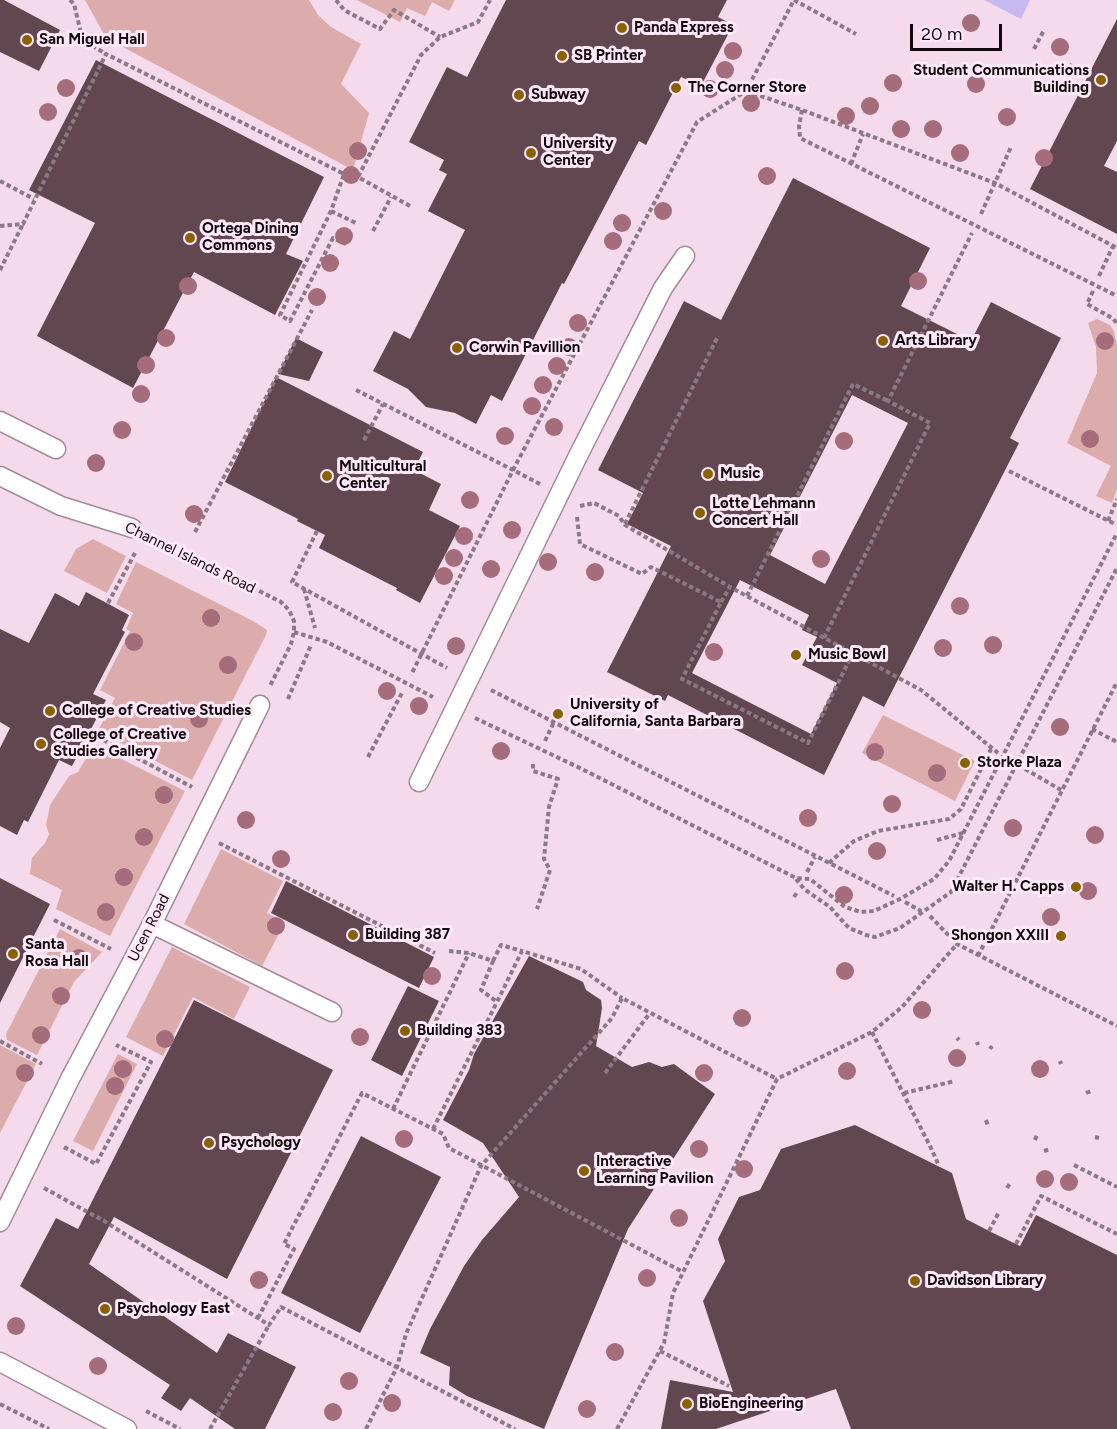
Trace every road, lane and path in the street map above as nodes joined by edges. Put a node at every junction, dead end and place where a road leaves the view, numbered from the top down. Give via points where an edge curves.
1 (70, 0) edge
2 (336, 0) edge
3 (490, 0) edge
4 (794, 0) edge
5 (1044, 30) dead end
6 (856, 34) dead end
7 (440, 37) junction
8 (1034, 49) dead end
9 (106, 54) junction
10 (746, 91) junction
11 (802, 110) junction
12 (863, 134) junction
13 (1011, 147) dead end
14 (851, 164) junction
15 (0, 181) edge
16 (995, 183) junction
17 (391, 197) junction
18 (34, 199) junction
19 (410, 206) dead end
20 (331, 211) junction
21 (981, 214) dead end
22 (356, 223) dead end
23 (23, 224) junction
24 (0, 226) edge
25 (373, 231) dead end
26 (972, 232) dead end
27 (345, 244) dead end
28 (1115, 247) edge
29 (685, 256) dead end
30 (0, 270) edge
31 (1099, 276) dead end
32 (1093, 291) dead end
33 (1117, 296) edge
34 (312, 310) dead end
35 (1117, 323) edge
36 (718, 336) dead end
37 (356, 390) dead end
38 (888, 401) junction
39 (384, 404) junction
40 (0, 421) edge
41 (364, 440) dead end
42 (56, 448) dead end
43 (513, 470) junction
44 (1009, 471) dead end
45 (0, 476) edge
46 (1117, 500) edge
47 (576, 507) dead end
48 (1108, 521) junction
49 (1115, 524) dead end
50 (625, 525) junction
51 (132, 528) joint
52 (317, 531) dead end
53 (195, 532) dead end
54 (1117, 533) edge
55 (580, 544) dead end
56 (135, 553) dead end
57 (1117, 568) edge
58 (729, 587) junction
59 (304, 588) junction
60 (746, 596) junction
61 (721, 602) junction
62 (108, 603) dead end
63 (315, 628) dead end
64 (294, 632) junction
65 (824, 638) junction
66 (311, 645) dead end
67 (853, 653) junction
68 (421, 654) junction
69 (411, 675) dead end
70 (470, 679) junction
71 (1117, 682) edge
72 (403, 691) dead end
73 (288, 699) dead end
74 (260, 705) joint
75 (455, 709) junction
76 (554, 722) junction
77 (1092, 729) junction
78 (90, 733) dead end
79 (545, 741) dead end
80 (1117, 742) edge
81 (991, 749) junction
82 (998, 753) dead end
83 (368, 757) dead end
84 (533, 764) dead end
85 (1025, 769) dead end
86 (419, 782) dead end
87 (195, 788) dead end
88 (1061, 790) junction
89 (963, 833) junction
90 (938, 840) dead end
91 (218, 843) dead end
92 (815, 856) junction
93 (829, 863) junction
94 (807, 872) dead end
95 (796, 878) junction
96 (798, 891) dead end
97 (894, 896) dead end
98 (794, 897) dead end
99 (905, 902) dead end
100 (537, 909) dead end
101 (921, 910) dead end
102 (930, 916) dead end
103 (54, 920) dead end
104 (152, 924) junction
105 (957, 944) junction
106 (112, 949) dead end
107 (448, 951) dead end
108 (522, 951) junction
109 (435, 952) dead end
110 (469, 953) junction
111 (978, 956) junction
112 (493, 961) junction
113 (622, 998) junction
114 (497, 1002) junction
115 (332, 1012) dead end
116 (650, 1013) junction
117 (1117, 1026) edge
118 (872, 1032) junction
119 (0, 1041) edge
120 (116, 1045) dead end
121 (42, 1064) dead end
122 (605, 1073) dead end
123 (777, 1079) junction
124 (955, 1081) dead end
125 (904, 1093) junction
126 (393, 1109) junction
127 (986, 1120) dead end
128 (988, 1126) dead end
129 (433, 1129) junction
130 (1037, 1135) dead end
131 (1035, 1140) dead end
132 (64, 1147) dead end
133 (1050, 1149) dead end
134 (1044, 1151) dead end
135 (1074, 1165) dead end
136 (481, 1166) junction
137 (939, 1166) dead end
138 (1011, 1182) dead end
139 (1117, 1187) edge
140 (43, 1188) dead end
141 (1007, 1188) dead end
142 (999, 1212) dead end
143 (0, 1222) edge
144 (1117, 1227) edge
145 (989, 1231) dead end
146 (1116, 1233) edge
147 (1016, 1244) dead end
148 (683, 1272) junction
149 (258, 1318) junction
150 (269, 1325) junction
151 (660, 1351) junction
152 (0, 1362) edge
153 (398, 1367) junction
154 (729, 1386) dead end
155 (0, 1404) edge
156 (49, 1429) edge
157 (127, 1429) edge
158 (210, 1429) edge
159 (366, 1429) edge
160 (515, 1429) edge
161 (617, 1429) edge

1 - 9 path via 81,33
2 - 7 path via 344,10 380,29 394,10
3 - 7 path via 478,22
4 - 6 path
4 - 10 path
5 - 8 path
7 - 17 path via 421,55 358,177
9 - 18 path
9 - 20 path via 344,174
10 - 11 path
10 - 43 path via 697,122
11 - 12 path
11 - 14 path via 800,138
12 - 14 path
12 - 16 path
13 - 16 path
14 - 33 path
15 - 18 path
16 - 21 path
16 - 28 path
17 - 19 path
17 - 25 path
18 - 23 path
20 - 22 path
20 - 27 path via 280,315 290,321 333,238
23 - 24 path
23 - 30 path
26 - 38 path
28 - 31 path
29 - 70 lane via 663,288 582,447
32 - 35 path via 1087,304
34 - 53 path
36 - 50 path
37 - 39 path
38 - 60 path via 853,384
38 - 65 path via 930,423
39 - 41 path
39 - 43 path
40 - 42 lane
43 - 68 path
44 - 48 path
45 - 51 lane, Channel Islands Road via 61,506
46 - 48 path
47 - 50 path via 594,503 619,516
48 - 49 path
50 - 58 path
51 - 64 path, Channel Islands Road via 281,602 294,621
52 - 59 path via 292,582
54 - 89 path
55 - 61 path via 642,574 651,567
56 - 62 path
57 - 95 path via 951,892 900,928 875,937 849,928
58 - 60 path
58 - 61 path
59 - 63 path
59 - 68 path
60 - 65 path
61 - 67 path via 682,679 808,743
64 - 74 path
64 - 75 path via 327,642
65 - 67 path
66 - 73 path
67 - 81 path via 921,690
68 - 69 path
70 - 75 lane
70 - 76 path
71 - 77 path
72 - 83 path
74 - 104 lane, Ucen Road
75 - 86 lane
75 - 95 path
76 - 79 path
76 - 92 path
77 - 80 path
77 - 88 path
78 - 87 path
81 - 82 path
81 - 93 path via 961,809 949,819 878,831 854,841
84 - 100 path via 532,771 558,779 549,807 544,858 550,870
85 - 88 path
88 - 111 path
89 - 90 path
89 - 95 path via 949,861 934,879 874,911 853,911 810,879
91 - 109 path
92 - 93 path
92 - 94 path
93 - 97 path
96 - 98 path
99 - 101 path
102 - 105 path
103 - 106 path
104 - 115 lane
104 - 143 lane, Ucen Road
105 - 111 path
105 - 118 path via 902,1007
107 - 110 path
108 - 112 path via 501,945
108 - 113 path via 581,969
108 - 114 path
110 - 112 path
110 - 126 path
111 - 117 path
112 - 114 path via 481,990
113 - 116 path
113 - 136 path via 612,1018
114 - 129 path
116 - 122 path
116 - 123 path
118 - 123 path
118 - 125 path
119 - 121 path
120 - 132 path via 151,1062 96,1164
123 - 148 path
124 - 125 path
125 - 137 path
126 - 129 path
126 - 149 path via 362,1093 284,1244 294,1249
127 - 128 path
129 - 136 path via 442,1134 448,1148
130 - 131 path
133 - 134 path
135 - 139 path
136 - 148 path
136 - 153 path via 406,1334
138 - 141 path
140 - 149 path via 104,1221
142 - 145 path
144 - 146 path
146 - 147 path via 1041,1196
148 - 151 path via 673,1293
149 - 150 path
150 - 153 path via 281,1307
150 - 158 path
151 - 154 path
151 - 161 path
152 - 157 lane
153 - 159 path
153 - 160 path
155 - 156 path

